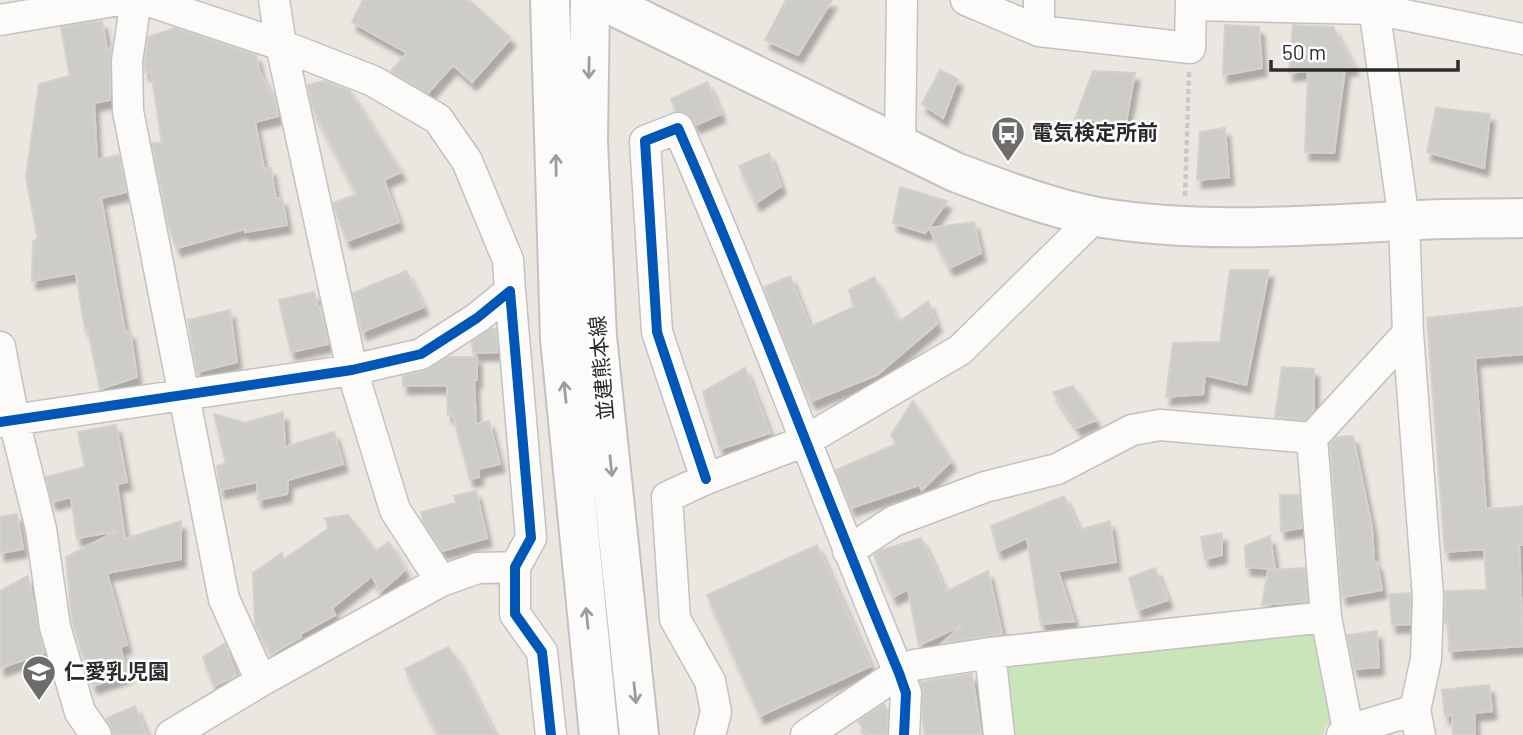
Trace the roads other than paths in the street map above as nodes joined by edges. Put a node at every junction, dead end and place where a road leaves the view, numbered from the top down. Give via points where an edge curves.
1 (119, 0) edge
2 (136, 0) edge
3 (146, 0) edge
4 (274, 0) edge
5 (550, 0) edge
6 (590, 0) edge
7 (601, 0) edge
8 (902, 0) edge
9 (966, 0) edge
10 (1039, 0) edge
11 (1191, 3) edge
12 (1374, 5) edge
13 (0, 20) edge
14 (1039, 31) junction
15 (1523, 39) edge
16 (281, 45) junction
17 (900, 146) junction
18 (1096, 216) junction
19 (1523, 218) edge
20 (1404, 220) junction
21 (510, 291) junction
22 (1408, 333) junction
23 (0, 347) edge
24 (352, 370) junction
25 (183, 394) junction
26 (7, 421) edge
27 (1312, 438) junction
28 (805, 441) junction
29 (706, 479) junction
30 (848, 551) junction
31 (515, 567) junction
32 (441, 581) junction
33 (1326, 617) junction
34 (990, 653) junction
35 (899, 673) junction
36 (261, 681) junction
37 (1418, 722) edge
38 (1345, 732) edge
39 (96, 735) edge
40 (171, 735) edge
41 (551, 735) edge
42 (598, 735) edge
43 (639, 735) edge
44 (710, 735) edge
45 (806, 735) edge
46 (904, 735) edge
47 (999, 735) edge

1 - 13 street
2 - 25 street via 127,61 128,111
3 - 16 street
4 - 16 street
42 -> 5 main road, 並建熊本線 via 560,339
6 -> 43 main road, 並建熊本線 via 588,142 597,337
7 - 17 main road
8 - 17 street
9 - 14 street
10 - 14 street
11 - 12 street
11 - 14 street via 1190,48
12 - 15 street
12 - 20 street
16 - 21 street via 373,81 438,119 467,161 508,260
16 - 24 street
17 - 18 main road via 1010,192
18 - 20 main road via 1184,226 1276,229
18 - 28 street via 960,350
19 - 20 main road
20 - 22 street
21 - 24 street via 421,355
21 - 31 street via 531,538
22 - 27 street
22 - 37 street via 1428,597
23 - 26 street
24 - 25 street
24 - 32 street via 395,510
25 - 26 street
25 - 36 street via 224,599
26 - 39 street via 41,529 55,627 80,712
27 - 30 street via 1160,425 1132,430 1057,469 985,487 894,521
27 - 33 street
28 - 29 street
28 - 29 street via 678,128 645,141 657,332
28 - 30 street
29 - 44 street via 667,497 676,619 710,681 716,712
30 - 35 street
31 - 32 street via 478,568
31 - 41 street via 515,614 542,652
32 - 36 street
33 - 34 street
33 - 38 street
34 - 35 street via 914,665
34 - 47 street
35 - 45 street
35 - 46 street via 906,693
36 - 40 street
37 - 38 street

